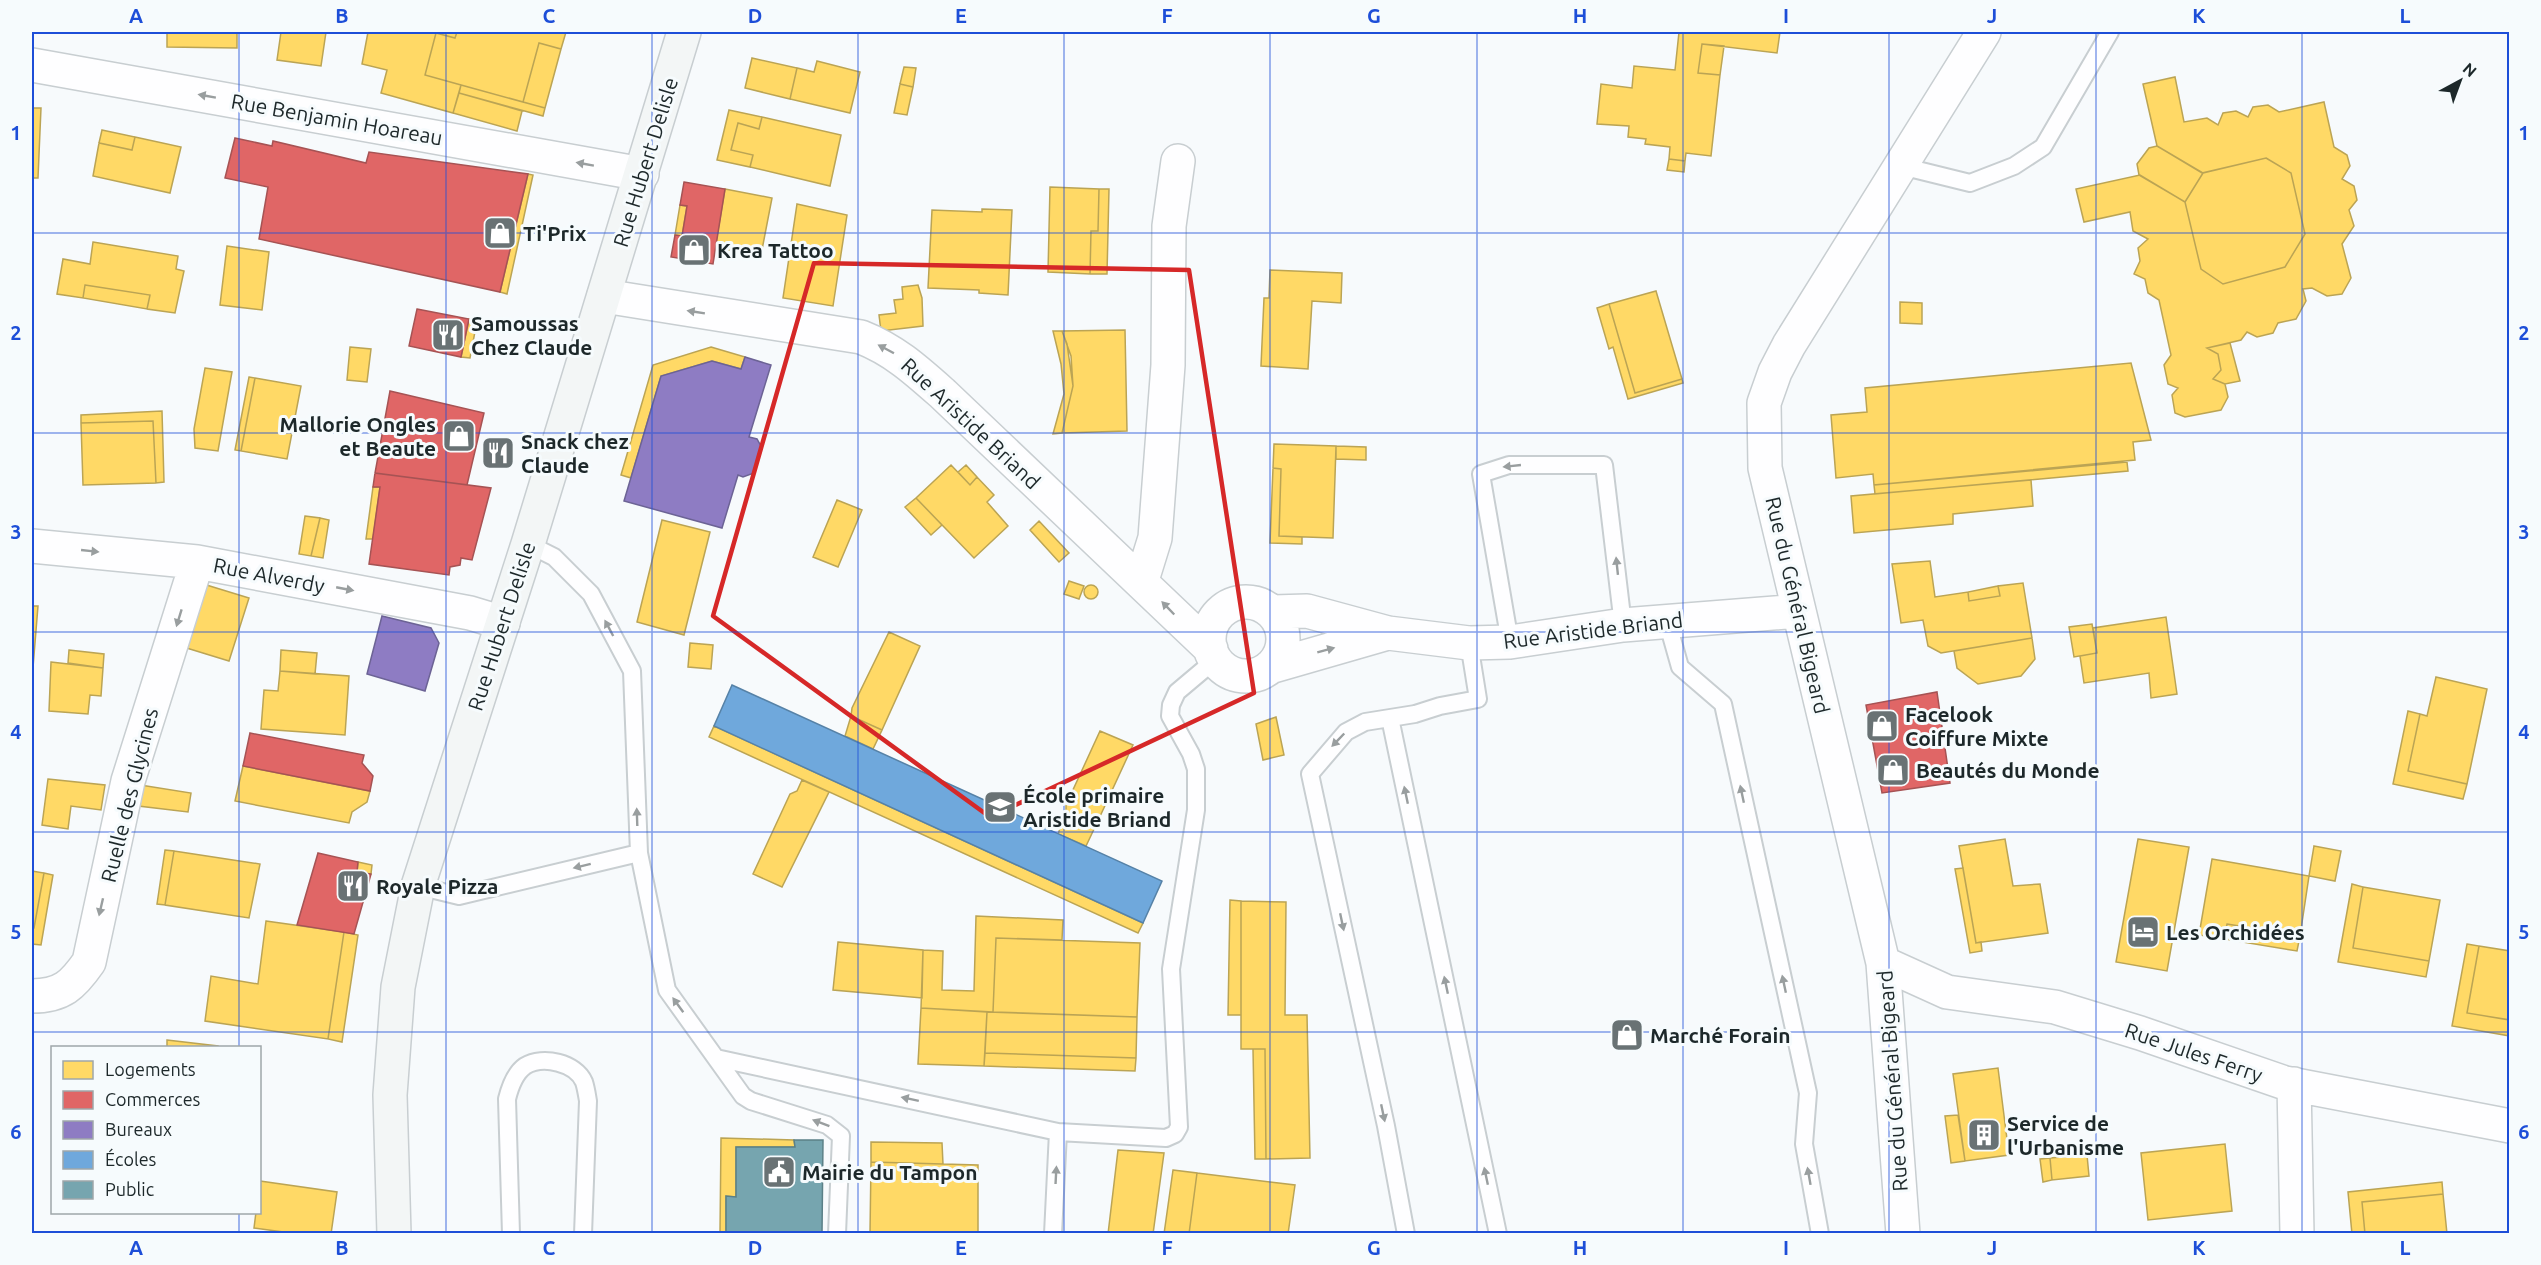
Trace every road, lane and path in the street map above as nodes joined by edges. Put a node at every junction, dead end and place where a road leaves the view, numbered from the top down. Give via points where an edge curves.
1 (684, 32) edge
2 (1984, 32) edge
3 (2110, 32) edge
4 (32, 65) edge
5 (1178, 161) dead end
6 (1900, 166) junction
7 (642, 174) junction
8 (604, 296) junction
9 (528, 544) junction
10 (32, 546) edge
11 (197, 562) junction
12 (1142, 580) junction
13 (1799, 611) junction
14 (1273, 612) junction
15 (1667, 621) junction
16 (502, 624) junction
17 (1623, 625) junction
18 (1388, 633) junction
19 (1510, 642) junction
20 (1468, 643) junction
21 (1213, 654) junction
22 (1270, 668) junction
23 (1390, 718) junction
24 (639, 853) junction
25 (418, 886) junction
26 (1883, 963) junction
27 (32, 996) edge
28 (716, 1058) junction
29 (2294, 1084) junction
30 (2510, 1126) edge
31 (1058, 1132) junction
32 (394, 1233) edge
33 (512, 1233) edge
34 (583, 1233) edge
35 (837, 1233) edge
36 (1053, 1233) edge
37 (1406, 1233) edge
38 (1498, 1233) edge
39 (1820, 1233) edge
40 (1903, 1233) edge
41 (2297, 1233) edge

1 - 7 main road, Rue Hubert Delisle
2 - 6 street, Rue du Général Bigeard
3 - 6 lane via 2043,147 2014,166 1970,183
7 -> 4 street, Rue Benjamin Hoareau
5 - 12 street via 1168,226 1168,365 1155,538
6 - 13 street, Rue du Général Bigeard via 1789,345 1764,403 1765,468
7 - 8 main road, Rue Hubert Delisle
8 - 9 main road, Rue Hubert Delisle
12 -> 8 street, Rue Aristide Briand via 1090,536 943,394 884,346 861,337
9 - 16 main road, Rue Hubert Delisle
24 -> 9 lane via 632,671 591,594 554,557
10 -> 11 street, Rue Alverdy
11 -> 16 street, Rue Alverdy via 470,613
11 -> 27 street, Ruelle des Glycines via 128,781 89,962 73,985 44,996
21 -> 12 street, Rue Aristide Briand
13 - 15 street, Rue Aristide Briand
13 - 26 street, Rue du Général Bigeard
14 - 18 street, Rue Aristide Briand via 1307,611
14 - 21 street, Rue Aristide Briand via 1250,602 1227,607 1212,625
14 - 22 street via 1280,622 1283,646
15 - 17 street, Rue Aristide Briand
39 -> 15 lane via 1804,1144 1808,1093 1723,704 1680,667
16 - 25 main road, Rue Hubert Delisle
17 - 19 street, Rue Aristide Briand
17 -> 19 lane via 1605,465 1509,465 1481,474
18 - 20 street, Rue Aristide Briand
22 -> 18 street, Rue Aristide Briand
19 - 20 street, Rue Aristide Briand
20 - 23 lane via 1478,699
21 - 22 street, Rue Aristide Briand via 1224,669 1242,676 1260,674
21 - 31 lane via 1177,692 1170,716 1196,769 1196,810 1171,969 1179,1127 1166,1138
23 -> 37 lane via 1365,722 1346,732 1310,774
38 -> 23 lane
24 -> 25 lane via 459,896
28 -> 24 lane via 667,990
25 - 32 main road, Rue Hubert Delisle via 398,987 391,1083
26 - 29 street, Rue Jules Ferry via 1947,992 2055,1007
26 - 40 street, Rue du Général Bigeard
31 -> 28 lane
35 -> 28 lane via 841,1136 827,1125 751,1101 743,1096
29 - 30 street, Rue Jules Ferry
29 - 41 street
36 -> 31 lane
33 - 34 lane via 507,1098 512,1082 525,1066 540,1061 574,1069 584,1082 588,1101

